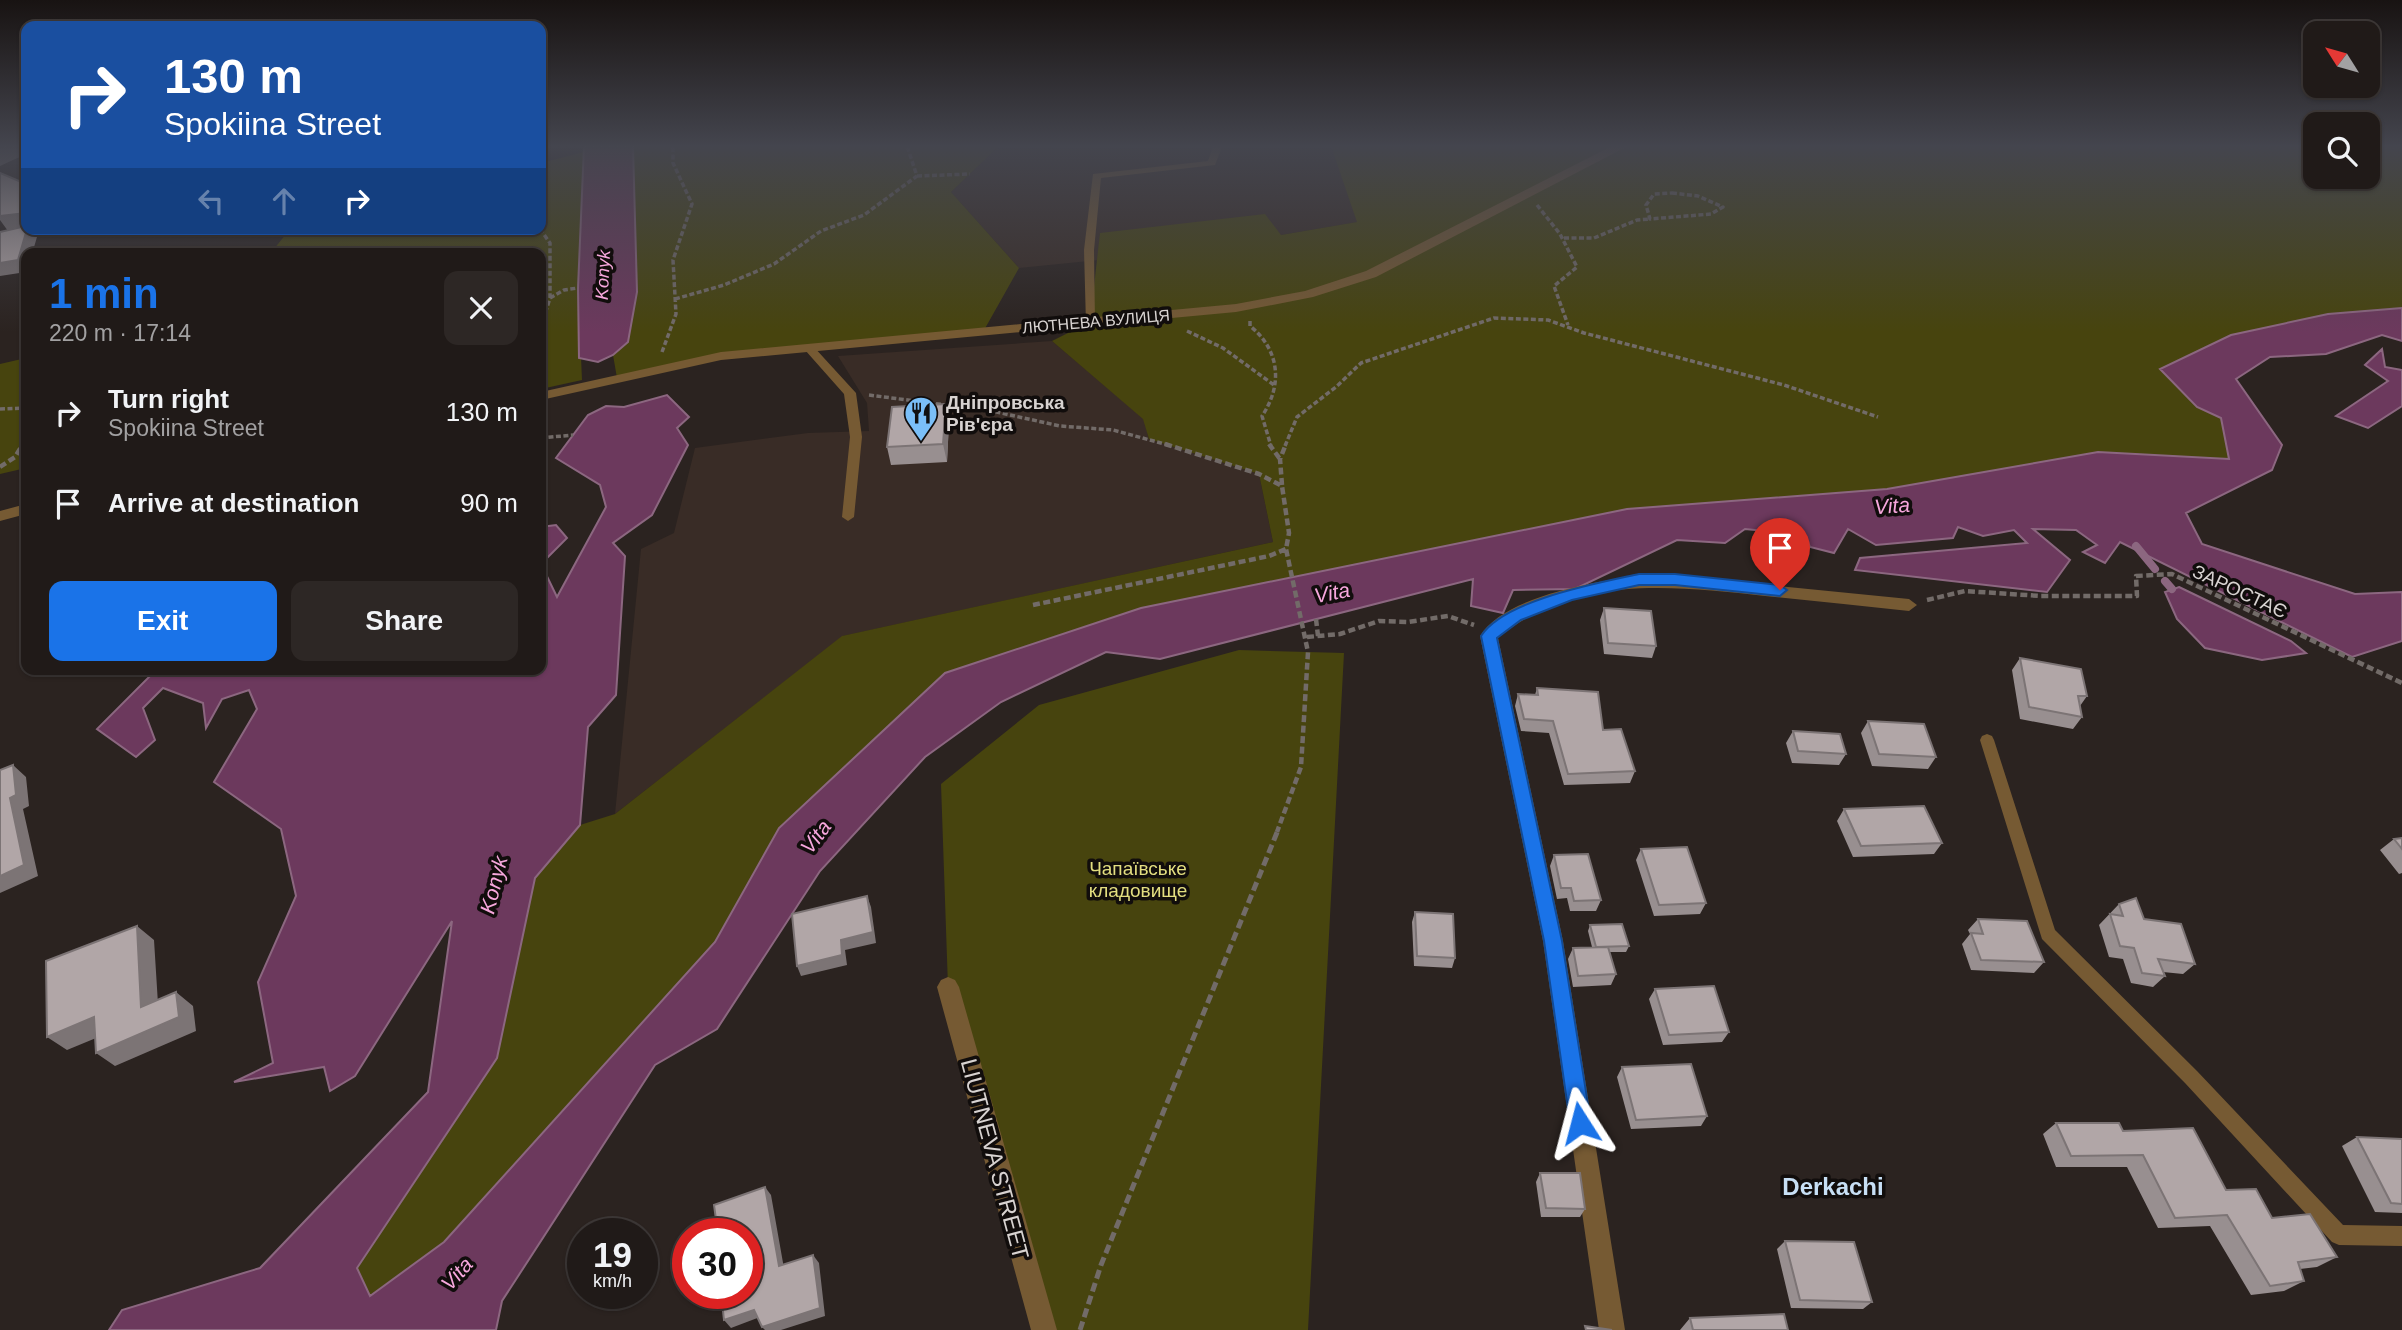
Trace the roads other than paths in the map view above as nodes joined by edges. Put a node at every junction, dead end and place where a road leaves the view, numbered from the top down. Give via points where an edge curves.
1 (1093, 208) edge
2 (1499, 208) edge
3 (21, 235) edge
4 (0, 239) edge
5 (1090, 322) junction
6 (809, 348) junction
7 (546, 395) edge
8 (21, 510) edge
9 (0, 516) edge
10 (848, 517) dead end
11 (1909, 605) road end
12 (1987, 740) dead end
13 (948, 987) dead end
14 (2402, 1236) edge
15 (1044, 1330) edge
16 (1612, 1330) edge

1 - 5 lane
2 - 5 street, ЛЮТНЕВА ВУЛИЦЯ via 1371,274 1308,293 1236,308
3 - 4 street
5 - 6 street, ЛЮТНЕВА ВУЛИЦЯ
6 - 7 street, ЛЮТНЕВА ВУЛИЦЯ via 721,356
6 - 10 lane via 850,393 856,437
8 - 9 street
11 - 16 street via 1639,579 1569,596 1515,616 1489,636 1553,941
12 - 14 lane via 2048,934 2339,1235
13 - 15 street, LIUTNEVA STREET

